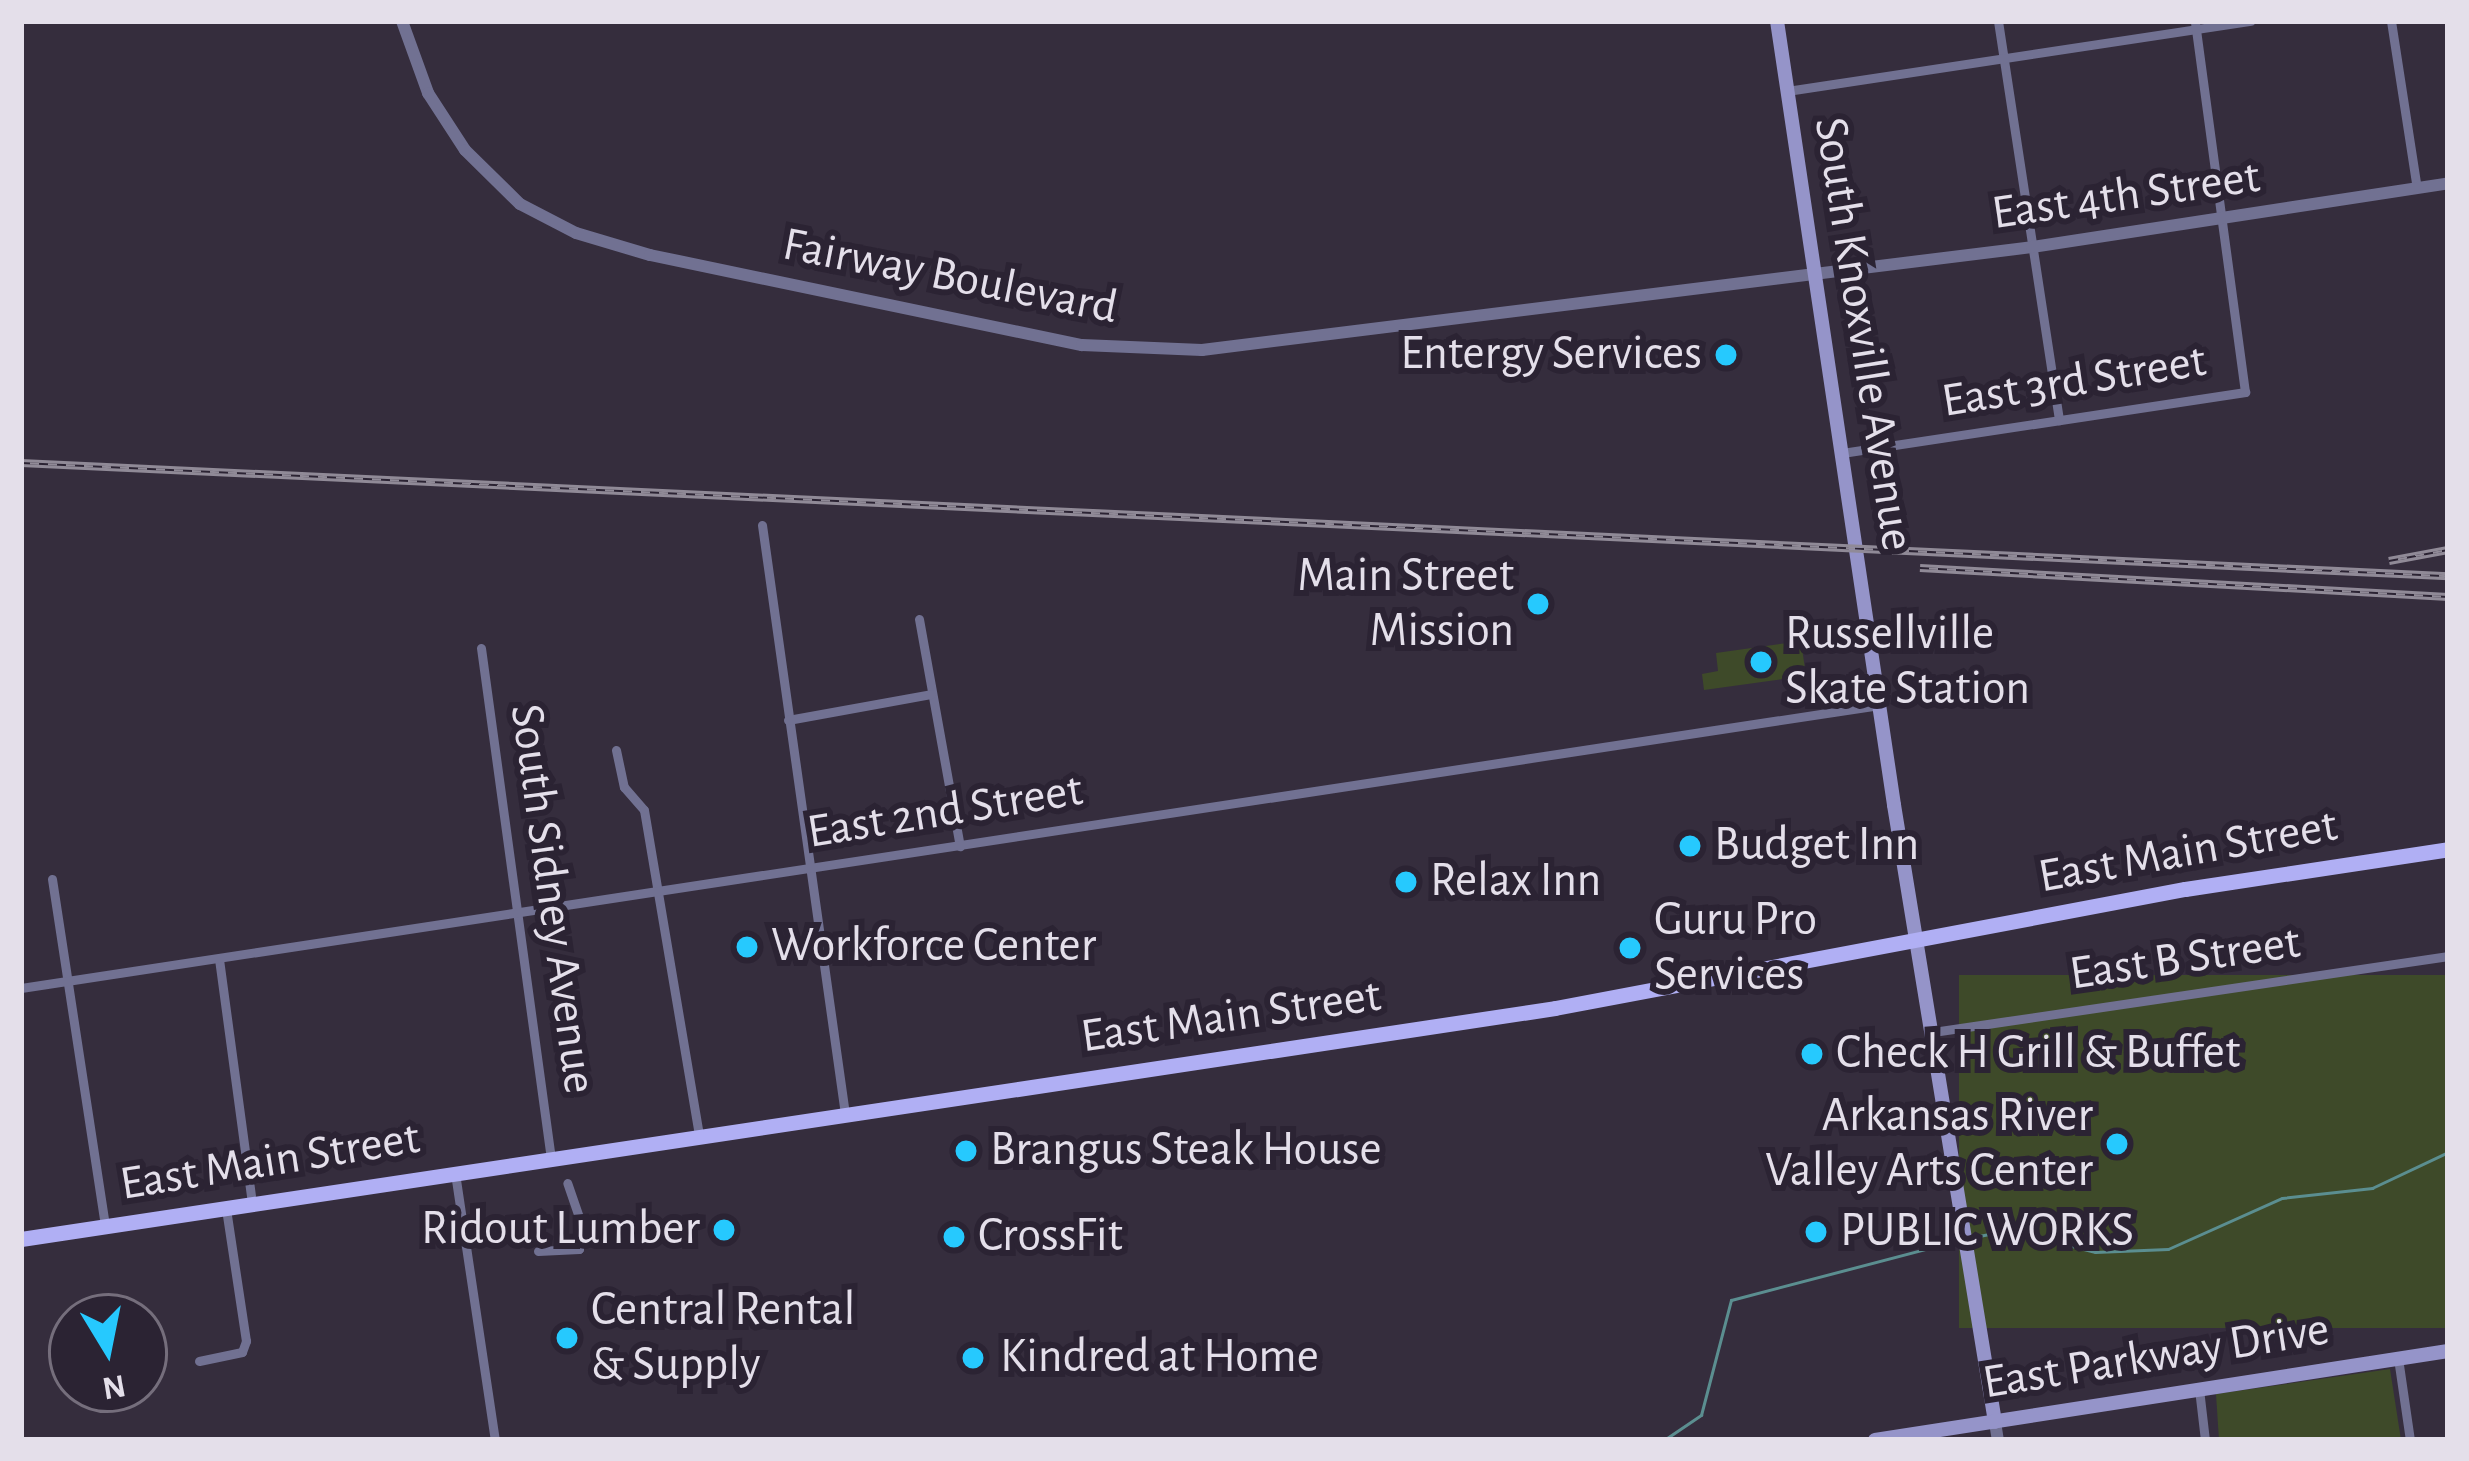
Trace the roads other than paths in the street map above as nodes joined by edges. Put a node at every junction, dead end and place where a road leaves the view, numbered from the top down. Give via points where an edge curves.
1 (402, 21) edge
2 (1777, 21) edge
3 (1998, 21) edge
4 (2251, 21) edge
5 (2391, 21) edge
6 (2196, 25) edge
7 (2003, 55) junction
8 (1787, 91) junction
9 (2448, 184) edge
10 (2417, 188) junction
11 (2220, 218) junction
12 (2032, 247) junction
13 (1814, 276) junction
14 (2059, 421) junction
15 (1843, 453) junction
16 (762, 525) dead end
17 (919, 619) dead end
18 (481, 648) dead end
19 (931, 694) junction
20 (1880, 705) junction
21 (788, 720) junction
22 (616, 751) dead end
23 (960, 846) junction
24 (2448, 849) edge
25 (811, 869) junction
26 (52, 879) dead end
27 (662, 893) junction
28 (515, 914) junction
29 (1918, 943) junction
30 (2448, 956) edge
31 (219, 959) junction
32 (68, 981) junction
33 (21, 988) edge
34 (1933, 1032) junction
35 (845, 1114) junction
36 (699, 1136) junction
37 (551, 1159) junction
38 (455, 1173) junction
39 (567, 1183) dead end
40 (252, 1204) junction
41 (226, 1208) junction
42 (105, 1226) junction
43 (21, 1238) edge
44 (538, 1251) dead end
45 (2448, 1351) edge
46 (2398, 1358) junction
47 (199, 1361) dead end
48 (2199, 1389) junction
49 (1995, 1422) junction
50 (495, 1440) edge
51 (1875, 1440) edge
52 (1998, 1440) edge
53 (2205, 1440) edge
54 (2410, 1440) edge

1 - 13 street, Fairway Boulevard via 428,93 466,151 520,204 576,233 1082,345 1202,350
2 - 8 main road, South Knoxville Avenue
3 - 7 street
4 - 6 street
5 - 10 street
6 - 7 street
6 - 11 street
7 - 8 street
7 - 12 street
8 - 13 main road, South Knoxville Avenue
9 - 10 street, East 4th Street
10 - 11 street, East 4th Street
11 - 12 street, East 4th Street
11 - 14 street, East 3rd Street via 2245,392
12 - 13 street, East 4th Street
12 - 14 street
13 - 15 main road, South Knoxville Avenue
14 - 15 street, East 3rd Street
15 - 20 main road, South Knoxville Avenue
16 - 21 street
17 - 19 street
18 - 28 street, South Sidney Avenue
19 - 21 street
19 - 23 street
20 - 23 street, East 2nd Street
20 - 29 main road, South Knoxville Avenue
21 - 25 street
22 - 27 street via 624,787 644,810 652,879
23 - 25 street, East 2nd Street
24 - 29 main road, East Main Street via 2185,889
25 - 27 street, East 2nd Street
25 - 35 street
26 - 32 street
27 - 28 street, East 2nd Street
27 - 36 street
28 - 31 street, East 2nd Street
28 - 37 street, South Sidney Avenue
29 - 34 main road, South Knoxville Avenue
29 - 35 main road, East Main Street via 1555,1008
30 - 34 street, East B Street
31 - 32 street, East 2nd Street
31 - 40 street
32 - 33 street, East 2nd Street
32 - 42 street
34 - 49 main road, South Knoxville Avenue
35 - 36 main road, East Main Street
36 - 37 main road, East Main Street
37 - 38 main road, East Main Street
38 - 40 main road, East Main Street
38 - 50 street
39 - 44 street via 580,1220 579,1249
40 - 41 main road, East Main Street
41 - 42 main road, East Main Street
41 - 47 street via 246,1341 242,1352
42 - 43 main road, East Main Street
45 - 46 main road, East Parkway Drive
46 - 48 main road, East Parkway Drive
46 - 54 street
48 - 49 main road, East Parkway Drive
48 - 53 street
49 - 51 main road, East Parkway Drive
49 - 52 street

